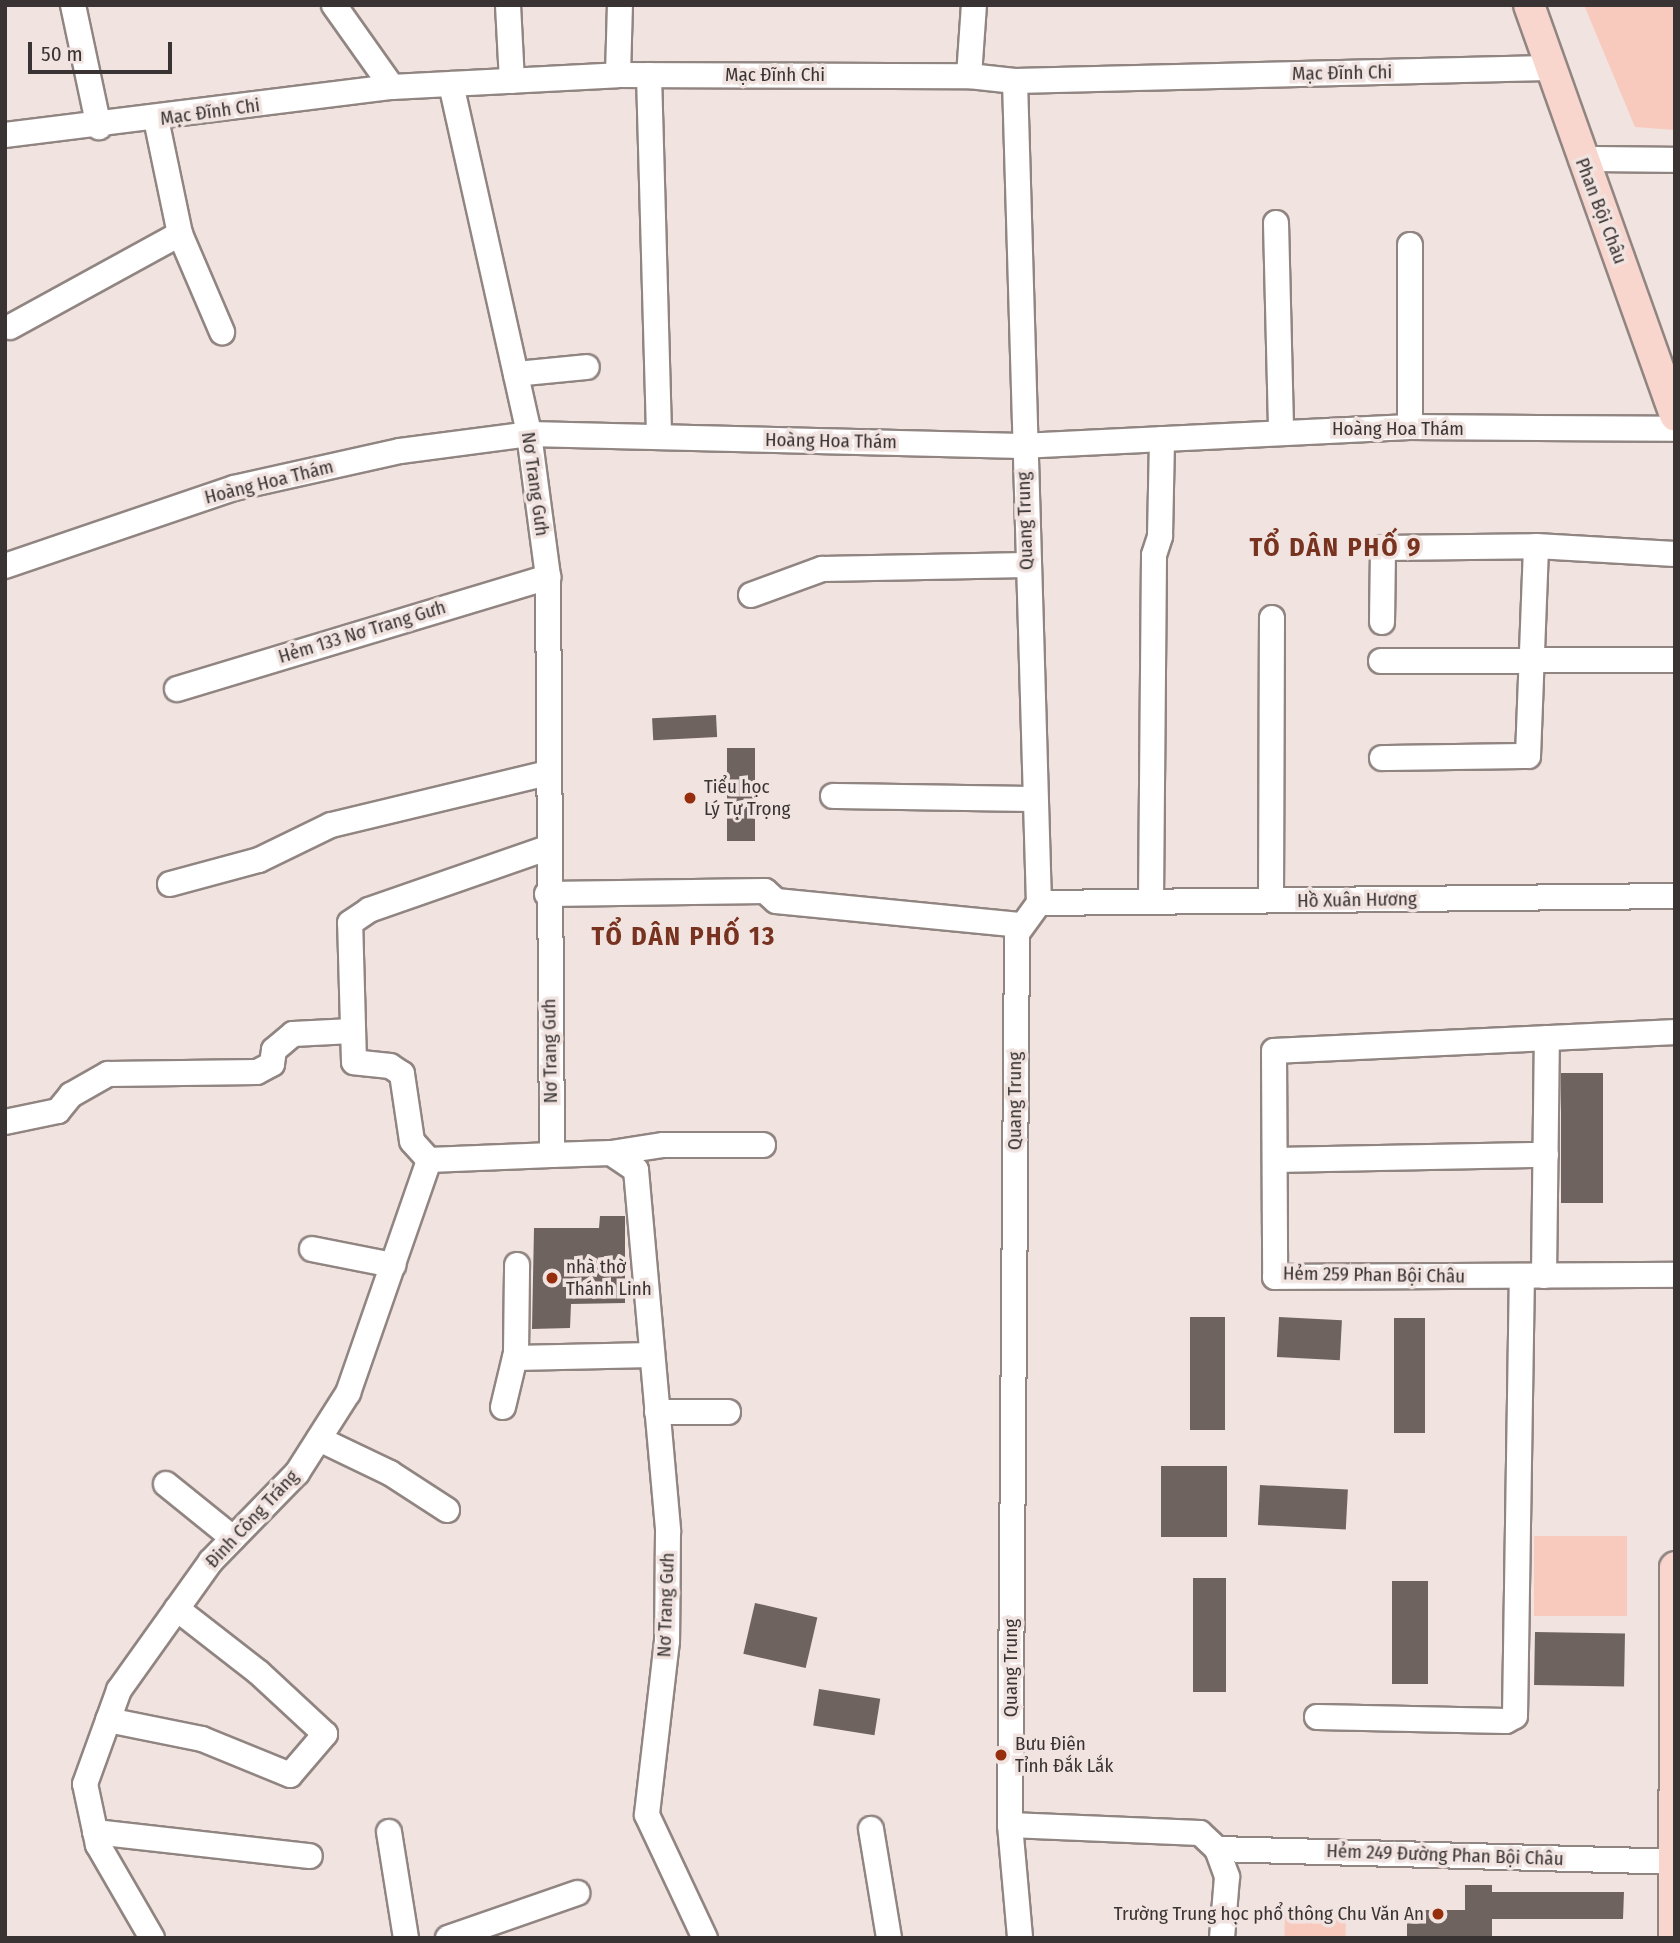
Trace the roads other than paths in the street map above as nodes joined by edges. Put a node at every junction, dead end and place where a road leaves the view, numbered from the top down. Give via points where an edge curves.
1 (73, 5) edge
2 (334, 5) edge
3 (508, 5) edge
4 (620, 5) edge
5 (974, 5) edge
6 (1529, 5) edge
7 (1548, 68) junction
8 (618, 75) junction
9 (649, 75) junction
10 (969, 76) junction
11 (512, 80) junction
12 (1015, 81) junction
13 (451, 84) junction
14 (392, 87) junction
15 (156, 119) junction
16 (99, 127) junction
17 (5, 135) edge
18 (1581, 159) junction
19 (1675, 160) edge
20 (1276, 223) dead end
21 (180, 234) junction
22 (1410, 245) dead end
23 (10, 327) dead end
24 (222, 332) dead end
25 (587, 368) dead end
26 (516, 374) junction
27 (1673, 401) edge
28 (1410, 426) junction
29 (1675, 429) edge
30 (1281, 431) junction
31 (529, 434) junction
32 (659, 437) junction
33 (1162, 439) junction
34 (1022, 446) junction
35 (1536, 546) junction
36 (1675, 554) edge
37 (1027, 565) junction
38 (5, 566) edge
39 (548, 577) junction
40 (751, 595) dead end
41 (1272, 618) dead end
42 (1382, 622) dead end
43 (1531, 658) junction
44 (1675, 660) edge
45 (1381, 661) dead end
46 (177, 689) dead end
47 (1382, 758) dead end
48 (547, 773) junction
49 (833, 796) dead end
50 (1035, 799) junction
51 (547, 848) junction
52 (170, 884) dead end
53 (547, 894) junction
54 (1675, 896) edge
55 (1271, 900) junction
56 (1151, 901) junction
57 (1039, 903) junction
58 (1022, 925) junction
59 (352, 1031) junction
60 (1675, 1032) edge
61 (1547, 1038) junction
62 (5, 1122) edge
63 (763, 1145) dead end
64 (611, 1153) junction
65 (1546, 1154) junction
66 (552, 1155) junction
67 (429, 1160) junction
68 (1275, 1160) junction
69 (313, 1249) dead end
70 (393, 1265) junction
71 (517, 1265) dead end
72 (1675, 1275) edge
73 (1533, 1276) junction
74 (652, 1355) junction
75 (515, 1358) junction
76 (503, 1407) dead end
77 (657, 1412) junction
78 (728, 1412) dead end
79 (318, 1439) junction
80 (166, 1484) dead end
81 (447, 1510) dead end
82 (233, 1538) junction
83 (1675, 1567) edge
84 (177, 1609) junction
85 (1674, 1655) edge
86 (1317, 1717) dead end
87 (108, 1720) junction
88 (1010, 1825) junction
89 (872, 1829) dead end
90 (95, 1832) junction
91 (389, 1832) dead end
92 (1217, 1849) junction
93 (310, 1856) dead end
94 (1674, 1861) edge
95 (577, 1893) dead end
96 (152, 1938) edge
97 (406, 1938) edge
98 (448, 1938) edge
99 (705, 1938) edge
100 (889, 1938) edge
101 (1020, 1938) edge
102 (1222, 1938) edge
103 (1674, 1938) edge

1 - 16 street
2 - 14 street
3 - 11 street
4 - 8 street
5 - 10 street
6 - 7 main road, Phan Bội Châu
7 - 12 street, Mạc Đĩnh Chi
7 - 18 main road, Phan Bội Châu
8 - 9 street, Mạc Đĩnh Chi
8 - 11 street, Mạc Đĩnh Chi
9 - 10 street, Mạc Đĩnh Chi
9 - 32 street
10 - 12 street, Mạc Đĩnh Chi
11 - 13 street, Mạc Đĩnh Chi
12 - 34 street, Quang Trung
13 - 14 street, Mạc Đĩnh Chi
13 - 26 street, Nơ Trang Gưh
14 - 15 street, Mạc Đĩnh Chi
15 - 16 street, Mạc Đĩnh Chi
15 - 21 street
16 - 17 street, Mạc Đĩnh Chi
18 - 19 street
18 - 27 main road, Phan Bội Châu
20 - 30 street
21 - 23 street
21 - 24 street
22 - 28 street
25 - 26 street
26 - 31 street, Nơ Trang Gưh
28 - 29 street, Hoàng Hoa Thám
28 - 30 street, Hoàng Hoa Thám
30 - 33 street, Hoàng Hoa Thám
31 - 32 street, Hoàng Hoa Thám
31 - 38 street, Hoàng Hoa Thám via 400,451 234,488
31 - 39 street, Nơ Trang Gưh
32 - 34 street, Hoàng Hoa Thám
33 - 34 street, Hoàng Hoa Thám
33 - 56 street via 1160,536 1154,555
34 - 37 street, Quang Trung
35 - 36 street
35 - 42 street via 1383,548
35 - 43 street
37 - 40 street via 822,569
37 - 50 street, Quang Trung
39 - 46 street, Hẻm 133 Nơ Trang Gưh
39 - 48 street, Nơ Trang Gưh
41 - 55 street
43 - 44 street
43 - 45 street
43 - 47 street via 1528,756
48 - 51 street, Nơ Trang Gưh
48 - 52 street via 331,825 259,860
49 - 50 street
50 - 57 street, Quang Trung
51 - 53 street, Nơ Trang Gưh
51 - 59 street via 369,910 350,923
53 - 58 street via 765,891 776,901
53 - 66 street, Nơ Trang Gưh
54 - 55 street, Hồ Xuân Hương
55 - 56 street, Hồ Xuân Hương
56 - 57 street, Hồ Xuân Hương
57 - 58 street, Quang Trung
58 - 88 street, Quang Trung via 1017,933
59 - 62 street via 293,1034 274,1050 272,1065 257,1072 108,1074 71,1095 58,1111
59 - 67 street via 354,1062 390,1066 402,1074 412,1141
60 - 61 street, Hẻm 259 Phan Bội Châu
61 - 65 street
61 - 68 street, Hẻm 259 Phan Bội Châu via 1275,1051
63 - 64 street via 663,1145
64 - 66 street
64 - 74 street, Nơ Trang Gưh via 636,1170
65 - 68 street
65 - 73 street
66 - 67 street
67 - 70 street, Đinh Công Tráng
68 - 73 street, Hẻm 259 Phan Bội Châu via 1275,1277
69 - 70 street
70 - 79 street, Đinh Công Tráng via 348,1393
71 - 75 street
72 - 73 street, Hẻm 259 Phan Bội Châu
73 - 86 street via 1516,1716 1506,1721
74 - 75 street
74 - 77 street, Nơ Trang Gưh
75 - 76 street
77 - 78 street
77 - 99 street, Nơ Trang Gưh via 668,1532 667,1641 647,1815
79 - 81 street via 390,1473
79 - 82 street, Đinh Công Tráng via 297,1473
80 - 82 street
82 - 84 street, Đinh Công Tráng
83 - 85 main road
84 - 87 street, Đinh Công Tráng via 119,1690
84 - 87 street via 258,1672 325,1734 290,1775 190,1736
85 - 94 main road
87 - 90 street, Đinh Công Tráng via 85,1784
88 - 92 street via 1200,1833
88 - 101 street, Quang Trung
89 - 100 street
90 - 93 street
90 - 96 street, Đinh Công Tráng
91 - 97 street
92 - 94 street, Hẻm 249 Đường Phan Bội Châu
92 - 102 street via 1227,1877
94 - 103 main road
95 - 98 street

